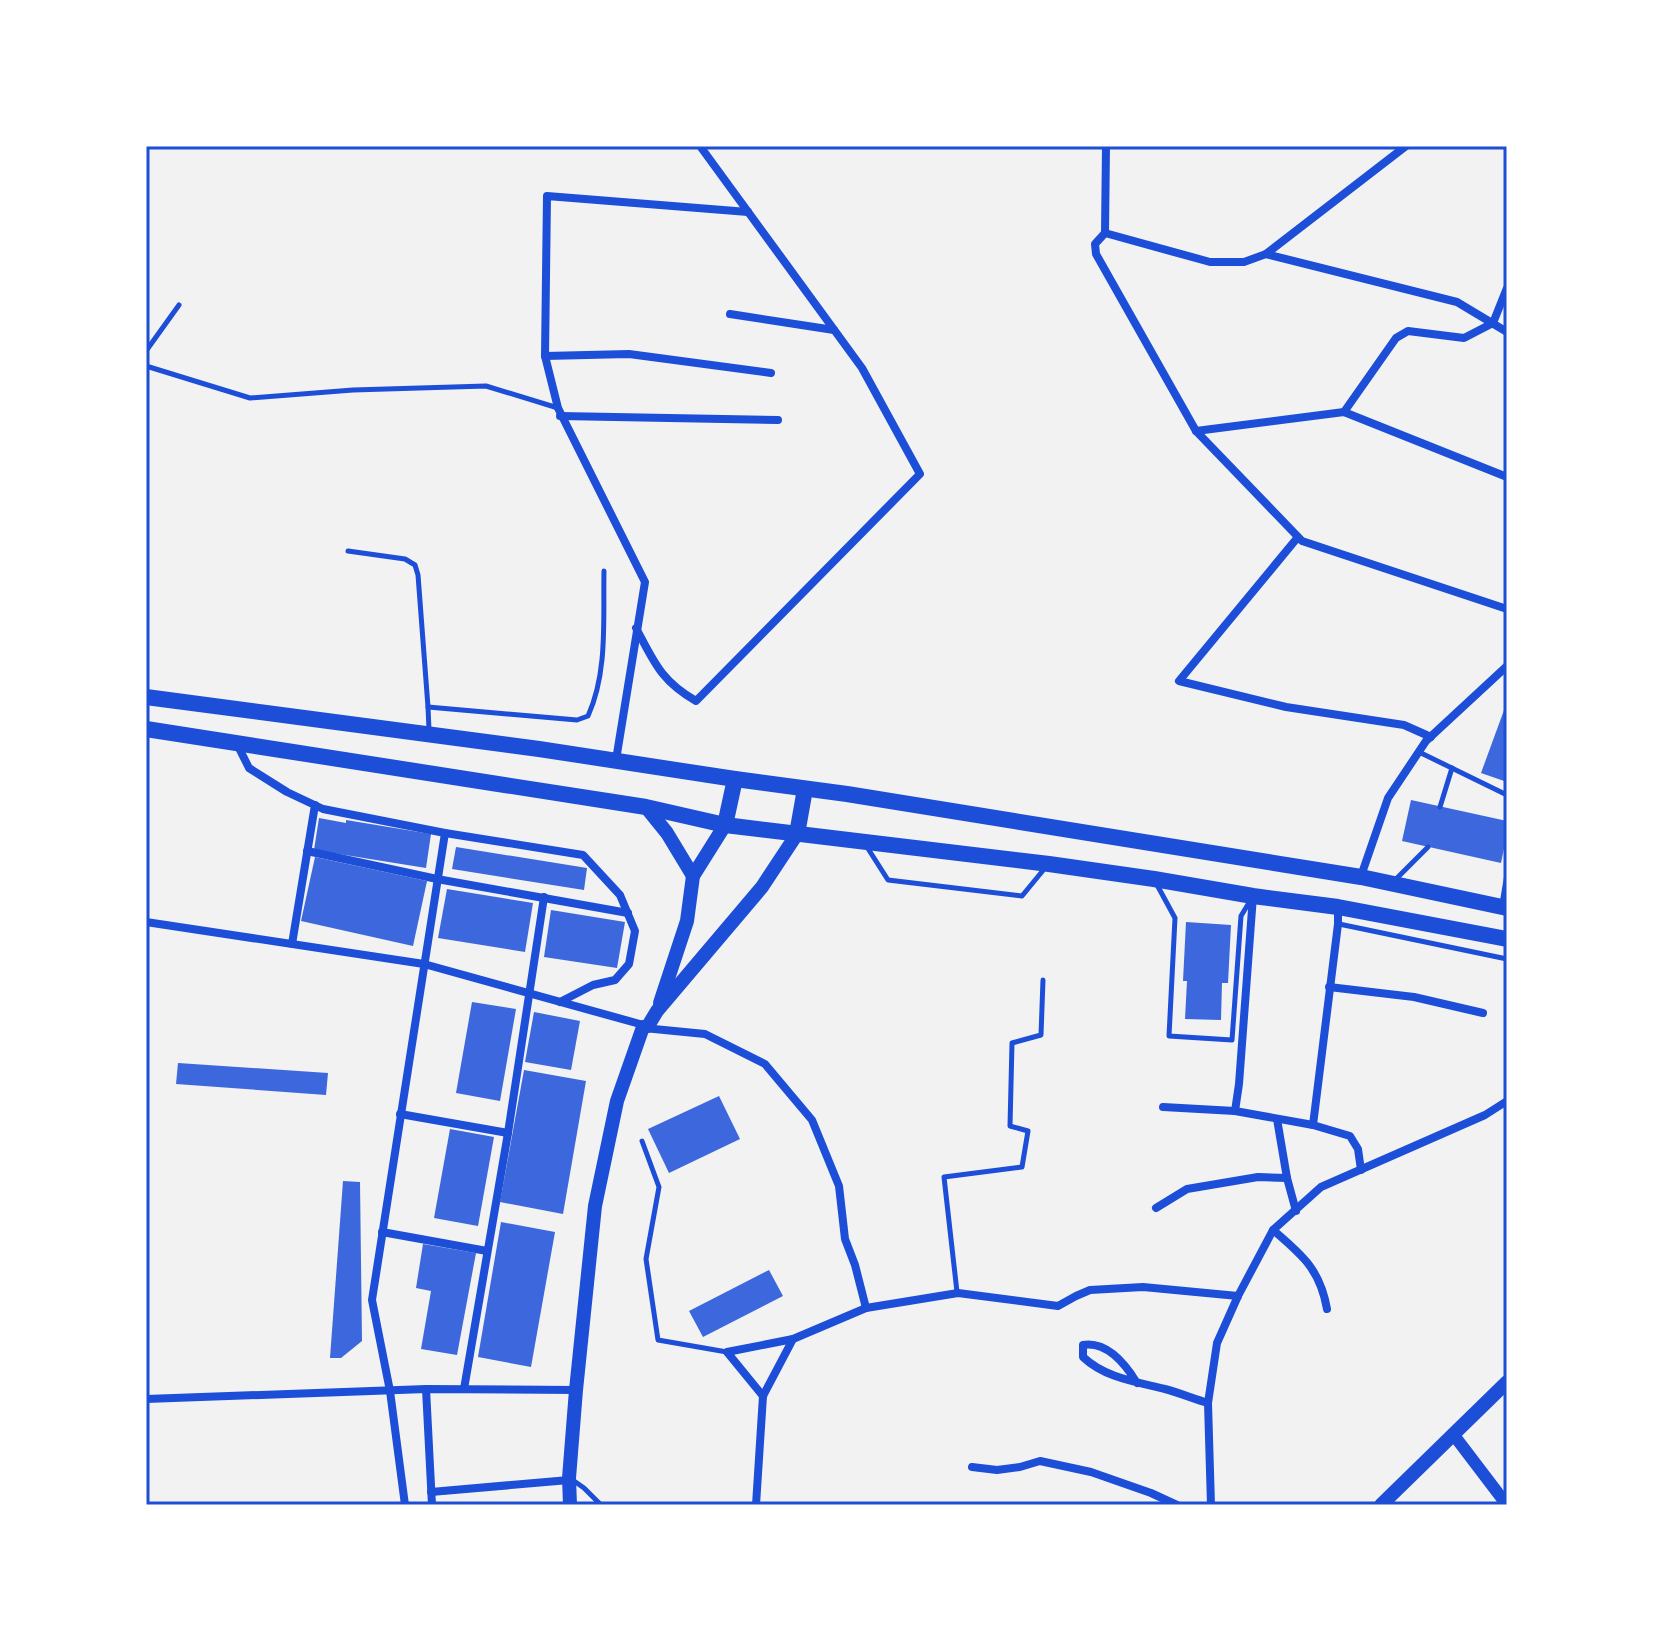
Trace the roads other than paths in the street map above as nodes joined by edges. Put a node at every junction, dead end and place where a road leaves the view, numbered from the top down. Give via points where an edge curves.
1 (700, 146) edge
2 (1106, 146) edge
3 (1406, 146) edge
4 (748, 212) junction
5 (1105, 233) junction
6 (1266, 254) junction
7 (1507, 291) edge
8 (179, 305) dead end
9 (730, 314) dead end
10 (1493, 323) junction
11 (834, 330) junction
12 (1507, 332) edge
13 (146, 351) edge
14 (545, 356) junction
15 (146, 366) edge
16 (771, 373) dead end
17 (559, 412) junction
18 (1344, 412) junction
19 (778, 420) dead end
20 (1196, 431) junction
21 (1507, 477) edge
22 (1298, 537) junction
23 (348, 551) dead end
24 (604, 571) dead end
25 (1507, 609) edge
26 (636, 628) junction
27 (1507, 666) edge
28 (146, 697) edge
29 (428, 707) junction
30 (146, 729) edge
31 (429, 735) junction
32 (1431, 737) junction
33 (236, 743) junction
34 (1419, 752) junction
35 (615, 761) junction
36 (1452, 768) junction
37 (735, 779) junction
38 (805, 789) junction
39 (1507, 795) edge
40 (315, 805) junction
41 (646, 807) junction
42 (1440, 807) dead end
43 (725, 825) junction
44 (445, 833) junction
45 (797, 834) junction
46 (864, 843) junction
47 (1428, 847) dead end
48 (307, 851) junction
49 (1049, 864) junction
50 (1507, 874) edge
51 (693, 876) junction
52 (1361, 877) junction
53 (437, 879) junction
54 (1154, 879) junction
55 (1392, 884) junction
56 (1253, 896) junction
57 (544, 897) junction
58 (1504, 907) edge
59 (628, 913) junction
60 (1338, 916) junction
61 (146, 922) edge
62 (1507, 939) edge
63 (292, 944) junction
64 (1507, 959) edge
65 (424, 964) junction
66 (1043, 980) dead end
67 (1329, 987) junction
68 (530, 993) junction
69 (560, 1002) junction
70 (657, 1011) junction
71 (1483, 1013) dead end
72 (646, 1027) junction
73 (1507, 1101) edge
74 (1163, 1107) dead end
75 (1235, 1111) junction
76 (400, 1114) junction
77 (1277, 1119) junction
78 (1313, 1125) junction
79 (508, 1133) junction
80 (642, 1141) dead end
81 (1361, 1170) junction
82 (1287, 1178) junction
83 (1156, 1208) dead end
84 (1296, 1211) junction
85 (1273, 1230) junction
86 (382, 1232) junction
87 (487, 1251) junction
88 (958, 1293) junction
89 (1238, 1296) junction
90 (866, 1308) junction
91 (1327, 1309) dead end
92 (793, 1339) junction
93 (727, 1352) junction
94 (1507, 1382) edge
95 (1137, 1383) junction
96 (426, 1389) junction
97 (464, 1389) junction
98 (576, 1390) junction
99 (390, 1391) junction
100 (763, 1396) junction
101 (146, 1399) edge
102 (1208, 1403) junction
103 (1453, 1434) junction
104 (972, 1467) dead end
105 (570, 1479) junction
106 (431, 1492) junction
107 (405, 1505) edge
108 (432, 1505) edge
109 (570, 1505) edge
110 (601, 1505) edge
111 (756, 1505) edge
112 (1177, 1505) edge
113 (1211, 1505) edge
114 (1381, 1505) edge
115 (1507, 1505) edge

1 - 4 street
2 - 5 street
3 - 6 street
4 - 11 street
4 - 14 street via 547,196
5 - 6 street via 1210,262 1244,262
5 - 20 street via 1095,244 1096,254
6 - 10 street via 1457,302
7 - 10 street
8 - 13 lane
9 - 11 street
10 - 12 street
10 - 18 street via 1464,338 1408,331 1396,338
11 - 26 street via 862,368 920,474 696,701 657,669
14 - 16 street via 629,354
14 - 17 street
15 - 17 lane via 250,398 486,386
17 - 19 street
17 - 26 street via 645,582
18 - 20 street
18 - 21 street
20 - 22 street
22 - 25 street
22 - 32 street via 1179,681 1286,707 1404,725
23 - 29 lane via 415,565
24 - 29 lane via 601,671 588,716 577,720
26 - 35 street
27 - 32 street
28 - 31 highway
29 - 31 lane
30 - 33 highway
31 - 35 highway
32 - 34 street
33 - 40 street via 249,768
33 - 41 highway
34 - 36 lane
34 - 52 street via 1388,798
35 - 37 highway
36 - 39 lane
36 - 42 lane
37 - 38 highway
37 - 43 highway
38 - 45 highway
38 - 52 highway
40 - 44 street
40 - 48 street
41 - 43 highway
41 - 51 main road
43 - 45 highway
43 - 51 main road
44 - 53 street
44 - 59 street via 583,855 620,895
45 - 46 highway
45 - 70 main road via 762,887
46 - 49 highway
46 - 49 lane via 888,880 1022,896
47 - 55 lane
48 - 53 street
48 - 63 street
49 - 54 highway
50 - 58 lane
51 - 70 main road via 687,921
52 - 55 highway
53 - 57 street
53 - 65 street
54 - 56 highway
54 - 56 lane via 1175,918 1169,1036 1232,1040 1241,916
55 - 58 highway
56 - 60 highway
56 - 75 street
57 - 59 street
57 - 68 street
59 - 69 street via 635,931 629,964 615,980
60 - 62 highway
60 - 64 lane
60 - 67 street
61 - 63 street
63 - 65 street
65 - 68 street
65 - 76 street
66 - 88 lane via 1041,1035 1012,1043 1010,1126 1028,1131 1022,1167 944,1177
67 - 71 street via 1414,997
67 - 78 street
68 - 69 street
68 - 79 street
69 - 72 street
70 - 72 main road
72 - 90 street via 705,1034 765,1064 812,1120 839,1186 845,1239
72 - 98 main road via 617,1101 595,1206
73 - 81 street
74 - 75 street
75 - 77 street
76 - 79 street
76 - 86 street
77 - 78 street
77 - 82 street
78 - 81 street via 1350,1136
79 - 87 street
80 - 93 lane via 659,1187 646,1259 658,1340
81 - 84 street via 1321,1187
82 - 83 street via 1258,1177 1187,1189
82 - 84 street
84 - 85 street
85 - 89 street
85 - 91 street via 1304,1256 1324,1292
86 - 87 street
86 - 99 street via 372,1300
87 - 97 street
88 - 89 street via 1058,1306 1103,1289 1143,1287
88 - 90 street
89 - 102 street via 1217,1343
90 - 92 street
92 - 93 street
92 - 100 street
93 - 100 street
94 - 103 main road
95 - 95 street via 1089,1363 1083,1345 1117,1357
95 - 102 street
96 - 97 street
96 - 99 street
96 - 106 street
97 - 98 street
98 - 105 main road
99 - 101 street
99 - 107 street
100 - 111 street
102 - 113 street
103 - 114 main road
103 - 115 street
104 - 112 street via 997,1470 1040,1461 1091,1472
105 - 106 street
105 - 109 main road
105 - 110 lane
106 - 108 street

